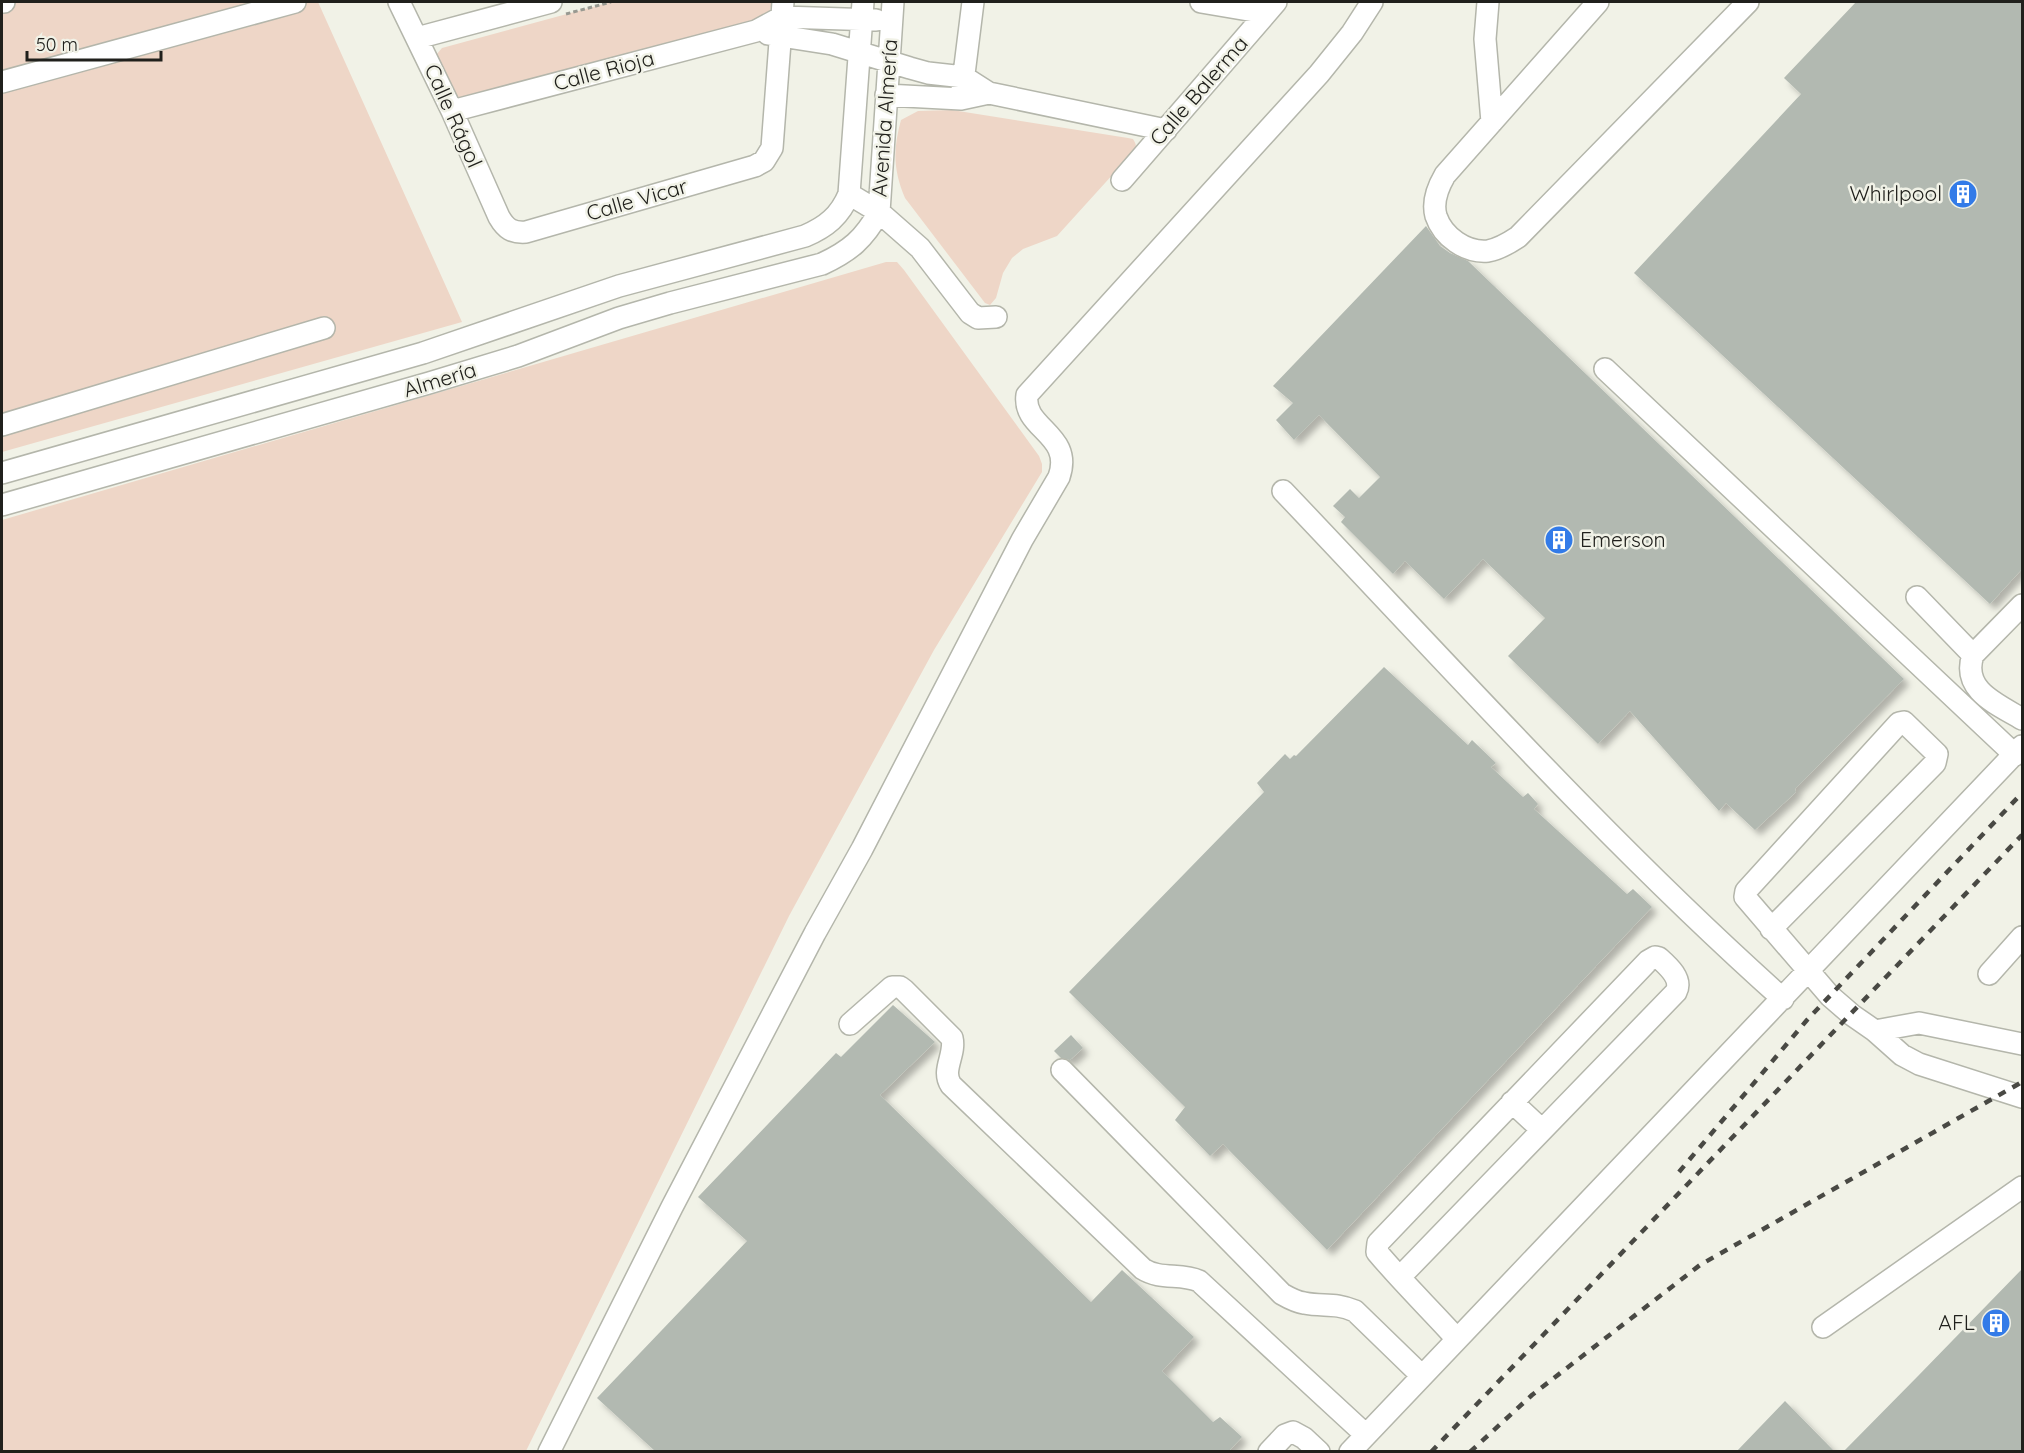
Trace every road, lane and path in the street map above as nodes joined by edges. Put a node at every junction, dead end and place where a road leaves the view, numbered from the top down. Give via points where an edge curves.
1 (296, 2) edge
2 (399, 2) edge
3 (611, 2) edge
4 (973, 2) edge
5 (1201, 2) edge
6 (1372, 2) edge
7 (1488, 2) edge
8 (1598, 2) edge
9 (1748, 2) edge
10 (1271, 7) edge
11 (558, 8) edge
12 (863, 10) edge
13 (892, 11) edge
14 (782, 19) edge
15 (417, 38) junction
16 (858, 52) junction
17 (889, 62) junction
18 (964, 77) junction
19 (2, 82) edge
20 (989, 93) junction
21 (886, 95) junction
22 (961, 99) junction
23 (452, 111) junction
24 (1492, 122) junction
25 (1166, 130) junction
26 (1122, 180) dead end
27 (849, 194) junction
28 (879, 212) junction
29 (831, 221) joint
30 (509, 230) joint
31 (869, 231) joint
32 (996, 317) dead end
33 (324, 328) dead end
34 (423, 353) junction
35 (1605, 369) dead end
36 (429, 383) junction
37 (2, 425) edge
38 (99, 446) junction
39 (2, 473) edge
40 (107, 476) junction
41 (1283, 491) dead end
42 (2, 506) edge
43 (1917, 597) dead end
44 (2022, 604) edge
45 (1974, 655) junction
46 (2022, 719) edge
47 (2019, 751) edge
48 (1771, 929) junction
49 (2022, 937) edge
50 (1808, 972) junction
51 (1989, 974) dead end
52 (1783, 999) junction
53 (850, 1024) dead end
54 (1875, 1031) junction
55 (2022, 1044) edge
56 (1062, 1070) dead end
57 (2022, 1097) edge
58 (1512, 1102) junction
59 (1542, 1130) junction
60 (2022, 1187) edge
61 (1400, 1277) junction
62 (1823, 1327) dead end
63 (1457, 1339) junction
64 (1422, 1376) junction
65 (1366, 1435) junction
66 (549, 1452) edge
67 (1269, 1452) edge
68 (1319, 1452) edge
69 (1350, 1452) edge

1 - 19 street
2 - 15 street, Calle Rágol
3 - 11 path
4 - 18 street
5 - 10 street
6 - 66 street via 1319,74 1027,395 1031,414 1059,448 1059,477 809,944
7 - 24 street via 1485,39
8 - 24 street
9 - 24 street via 1518,237 1488,251 1471,250 1457,243 1444,229 1436,216 1435,203 1445,175
10 - 25 street, Calle Balerma
11 - 15 street
12 - 13 street, Calle Rioja
12 - 14 street, Calle Rioja
12 - 16 street, Avenida Almería
13 - 17 street, Avenida Almería
14 - 16 street via 818,42
14 - 23 street, Calle Rioja via 756,31
14 - 30 street, Calle Vicar via 772,148 764,160 526,232
15 - 23 street, Calle Rágol
16 - 17 street
16 - 27 street, Avenida Almería
17 - 18 street via 928,73
17 - 21 street, Avenida Almería
18 - 20 street
18 - 22 street
20 - 22 street
20 - 25 street
21 - 22 street
21 - 28 street, Avenida Almería
23 - 30 street, Calle Rágol via 499,217
25 - 26 street, Calle Balerma
27 - 28 street
27 - 29 street, Avenida Almería via 843,209
28 - 31 street, Avenida Almería
28 - 32 street via 920,248 970,313 978,318
29 - 34 street, Almería via 805,236 619,286
31 - 36 street, Almería via 839,256 822,264 619,318 518,356
33 - 37 street
34 - 36 street
34 - 38 street, Almería
35 - 47 street
36 - 40 street, Almería
38 - 39 street, Almería
38 - 40 street
40 - 42 street, Almería
41 - 52 street via 1641,867
43 - 45 street
44 - 45 street
45 - 46 street via 1970,665 1975,686
47 - 50 street
48 - 48 street via 1745,897 1746,891 1904,722 1935,751 1935,763
48 - 50 street
49 - 51 street
50 - 52 street
50 - 54 street via 1852,1015
52 - 63 street
53 - 65 street via 892,987 904,990 952,1038 946,1075 951,1085 1143,1269 1198,1281
54 - 55 street via 1919,1023
54 - 57 street via 1910,1060
56 - 64 street via 1282,1294 1305,1304 1331,1304 1355,1311
58 - 59 street
58 - 59 street via 1647,961 1655,957 1662,961 1679,982 1679,988
58 - 61 street via 1378,1243 1377,1252
59 - 61 street
60 - 62 street
61 - 63 street
63 - 64 street
64 - 65 street
65 - 69 street
67 - 68 street via 1293,1431

